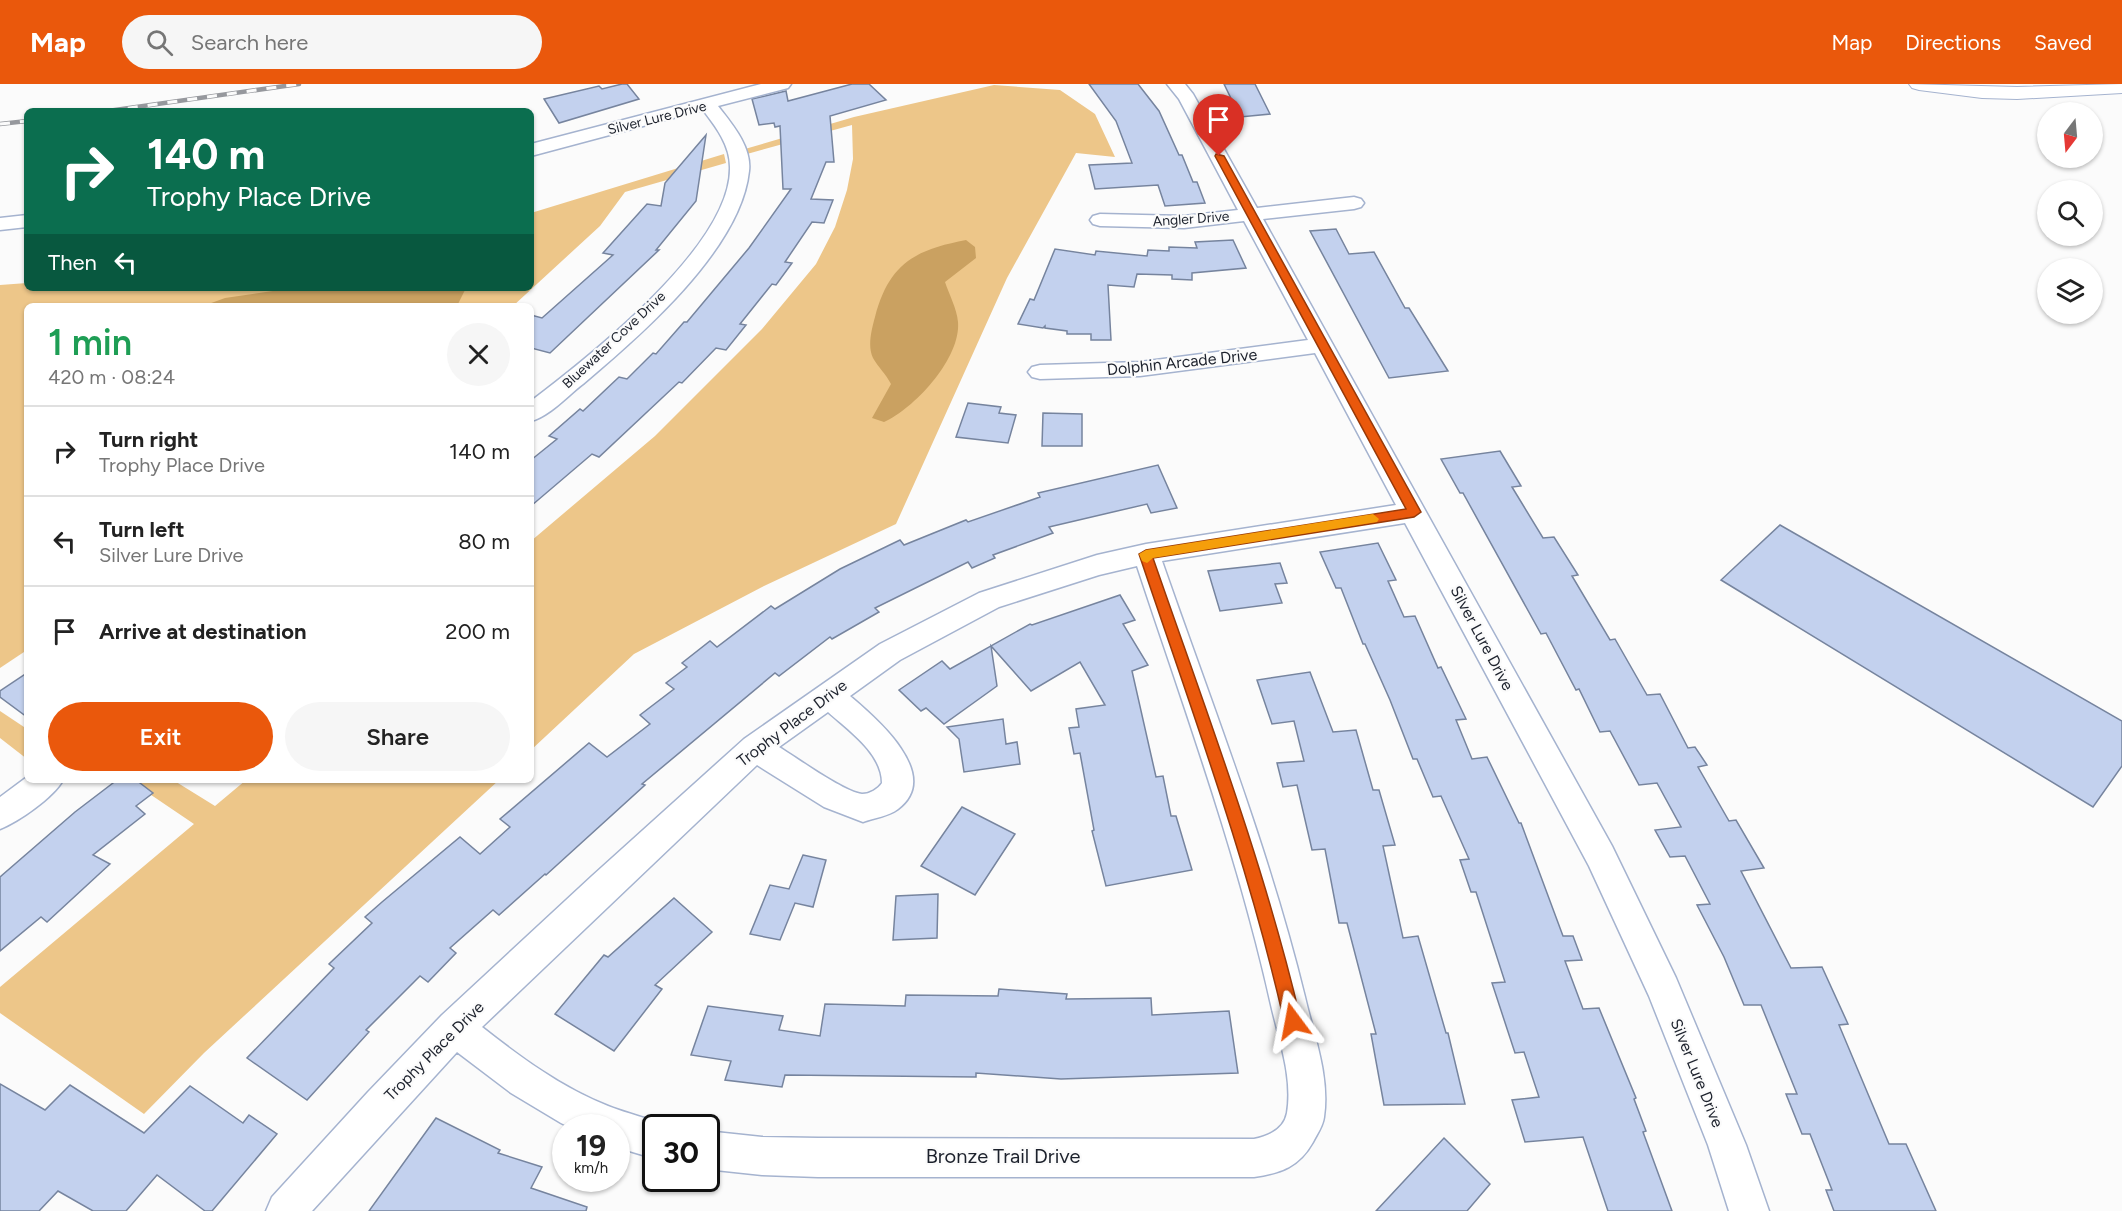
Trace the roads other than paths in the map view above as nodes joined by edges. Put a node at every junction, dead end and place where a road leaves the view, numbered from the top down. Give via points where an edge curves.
1 (782, 84) edge
2 (1176, 84) edge
3 (1919, 84) edge
4 (1948, 86) edge
5 (2122, 87) edge
6 (708, 105) junction
7 (534, 149) edge
8 (1354, 203) dead end
9 (1251, 214) junction
10 (1100, 220) dead end
11 (24, 221) edge
12 (0, 224) edge
13 (1323, 345) junction
14 (1040, 372) dead end
15 (534, 410) edge
16 (1414, 512) junction
17 (1146, 554) junction
18 (828, 694) junction
19 (755, 748) junction
20 (42, 783) edge
21 (0, 815) edge
22 (455, 1028) junction
23 (642, 1137) edge
24 (720, 1152) edge
25 (286, 1211) edge
26 (1749, 1211) edge

1 - 6 street, Silver Lure Drive
2 - 9 street, Silver Lure Drive
3 - 4 street
4 - 5 street via 2017,93
6 - 7 street, Silver Lure Drive
6 - 15 street, Bluewater Cove Drive via 734,143 740,169 736,195 723,224 637,323
8 - 9 street, Angler Drive
9 - 10 street, Angler Drive via 1184,222
9 - 13 street, Silver Lure Drive
11 - 12 street
13 - 14 street, Dolphin Arcade Drive via 1140,369
13 - 16 street, Silver Lure Drive
16 - 17 street, Trophy Place Drive
16 - 26 street, Silver Lure Drive via 1630,916 1727,1145
17 - 18 street, Trophy Place Drive via 1048,579 989,600 890,652
17 - 24 street, Bronze Trail Drive via 1274,940 1307,1082 1305,1119 1293,1140 1278,1154 1254,1158 798,1157
18 - 19 street, Trophy Place Drive
18 - 19 street via 883,745 896,764 898,784 889,798 863,808 835,797
19 - 22 street, Trophy Place Drive
20 - 21 street
22 - 23 street via 536,1089 584,1116
22 - 25 street, Trophy Place Drive

